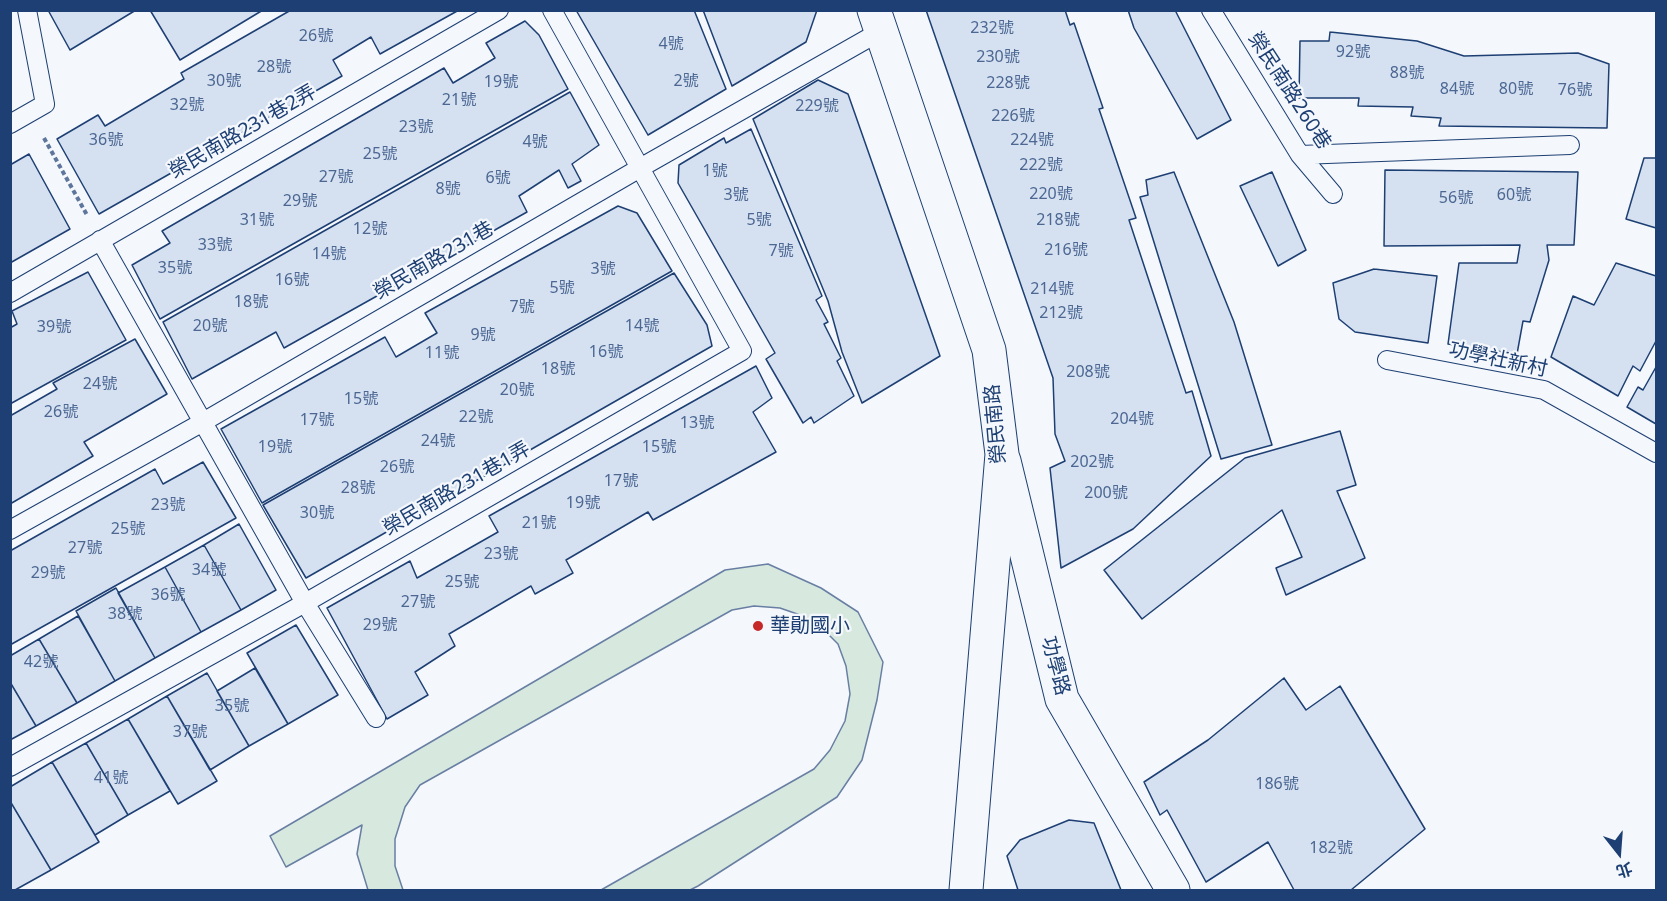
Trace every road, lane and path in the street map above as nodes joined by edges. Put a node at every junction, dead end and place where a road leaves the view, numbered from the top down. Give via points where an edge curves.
1 (27, 10) edge
2 (499, 10) edge
3 (552, 10) edge
4 (1212, 10) edge
5 (878, 21) edge
6 (30, 113) junction
7 (10, 124) edge
8 (1570, 145) dead end
9 (1300, 154) junction
10 (640, 168) junction
11 (1333, 194) dead end
12 (100, 240) junction
13 (10, 293) edge
14 (1387, 360) dead end
15 (203, 422) junction
16 (1002, 453) junction
17 (1656, 453) edge
18 (10, 530) edge
19 (305, 603) junction
20 (376, 717) dead end
21 (10, 767) edge
22 (966, 891) edge
23 (1173, 891) edge

1 - 6 lane via 45,104
2 - 12 lane, 榮民南路231巷2弄
3 - 10 lane
4 - 9 lane, 榮民南路260巷
5 - 10 lane, 榮民南路231巷
5 - 16 street, 榮民南路 via 989,350
6 - 7 lane
6 - 12 path
8 - 9 lane
9 - 11 lane, 榮民南路260巷
10 - 15 lane, 榮民南路231巷
10 - 19 lane, 榮民南路231巷1弄 via 742,351
12 - 13 lane, 榮民南路231巷2弄
12 - 15 lane
14 - 17 lane, 功學社新村 via 1544,390
15 - 18 lane, 榮民南路231巷
15 - 19 lane
16 - 22 street, 榮民南路
16 - 23 street, 功學路 via 1062,699
19 - 20 lane
19 - 21 lane, 榮民南路231巷1弄

